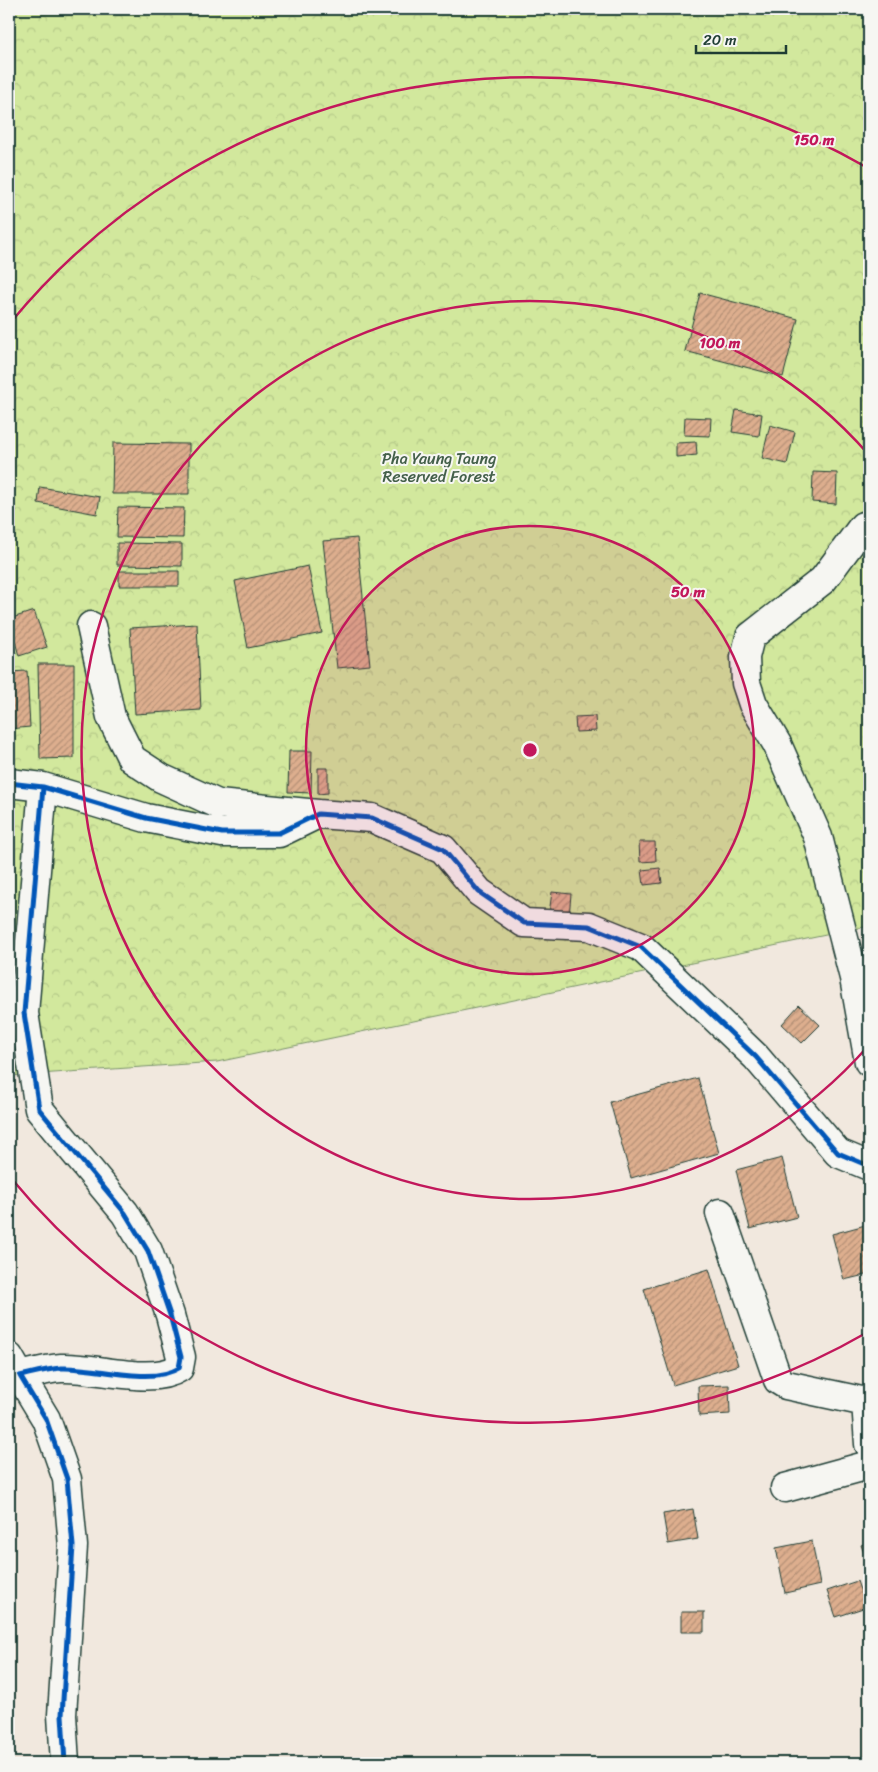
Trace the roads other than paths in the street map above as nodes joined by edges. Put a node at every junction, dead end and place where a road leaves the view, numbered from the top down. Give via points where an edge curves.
1 (864, 526) dead end
2 (91, 626) dead end
3 (9, 783) edge
4 (43, 787) junction
5 (318, 814) junction
6 (869, 1062) edge
7 (869, 1166) edge
8 (720, 1213) dead end
9 (14, 1366) edge
10 (869, 1444) edge
11 (869, 1466) edge
12 (785, 1488) dead end
13 (65, 1763) edge

1 - 6 street via 823,580 750,637 745,657 746,683 753,704 777,744 818,837 854,978
2 - 5 street via 111,717 132,759 161,778 218,804
3 - 4 street
4 - 5 street via 146,818 222,833 279,833
4 - 9 street via 24,1013 39,1109 125,1213 148,1251 181,1357 179,1368 172,1373 137,1376
5 - 7 street via 372,818 442,849 479,892 524,923 589,926 641,947 756,1057 838,1153
8 - 10 street via 778,1380 786,1385 866,1402
9 - 13 street via 46,1419 67,1479 73,1546 62,1715
11 - 12 street

